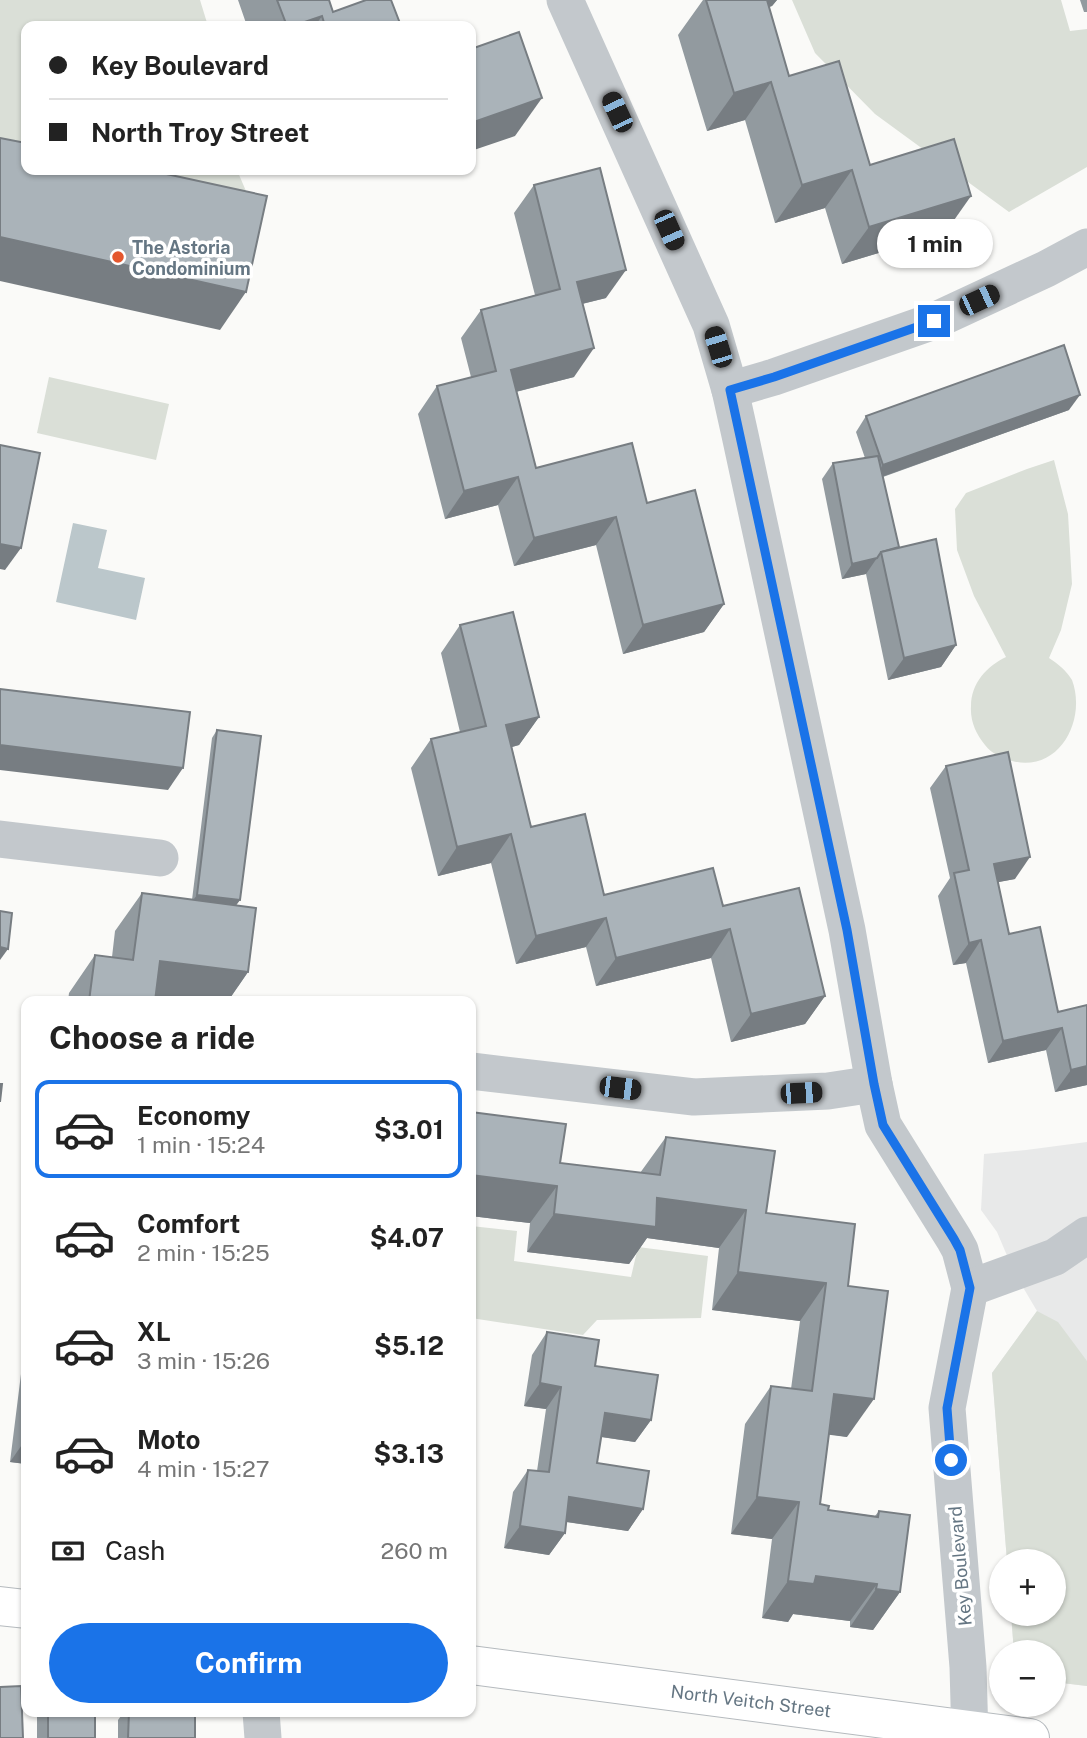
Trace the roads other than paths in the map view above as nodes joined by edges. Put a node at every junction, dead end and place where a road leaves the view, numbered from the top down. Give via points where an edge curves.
1 (565, 0) edge
2 (1087, 247) edge
3 (730, 390) junction
4 (0, 839) edge
5 (160, 858) dead end
6 (476, 1072) edge
7 (874, 1084) junction
8 (1087, 1235) edge
9 (970, 1288) junction
10 (0, 1606) edge
11 (21, 1608) edge
12 (476, 1666) edge
13 (261, 1717) edge
14 (970, 1734) edge
15 (263, 1738) edge
16 (1030, 1738) edge

1 - 3 street, Key Boulevard via 711,325
2 - 3 street via 934,321
3 - 7 street, Key Boulevard via 847,930
4 - 5 street
6 - 7 street via 694,1097 828,1091
7 - 9 street, Key Boulevard via 883,1125 960,1250
8 - 9 street via 1055,1257
9 - 14 street, Key Boulevard via 947,1408
10 - 11 main road
12 - 14 main road, North Veitch Street
13 - 15 street
14 - 16 main road, North Veitch Street

